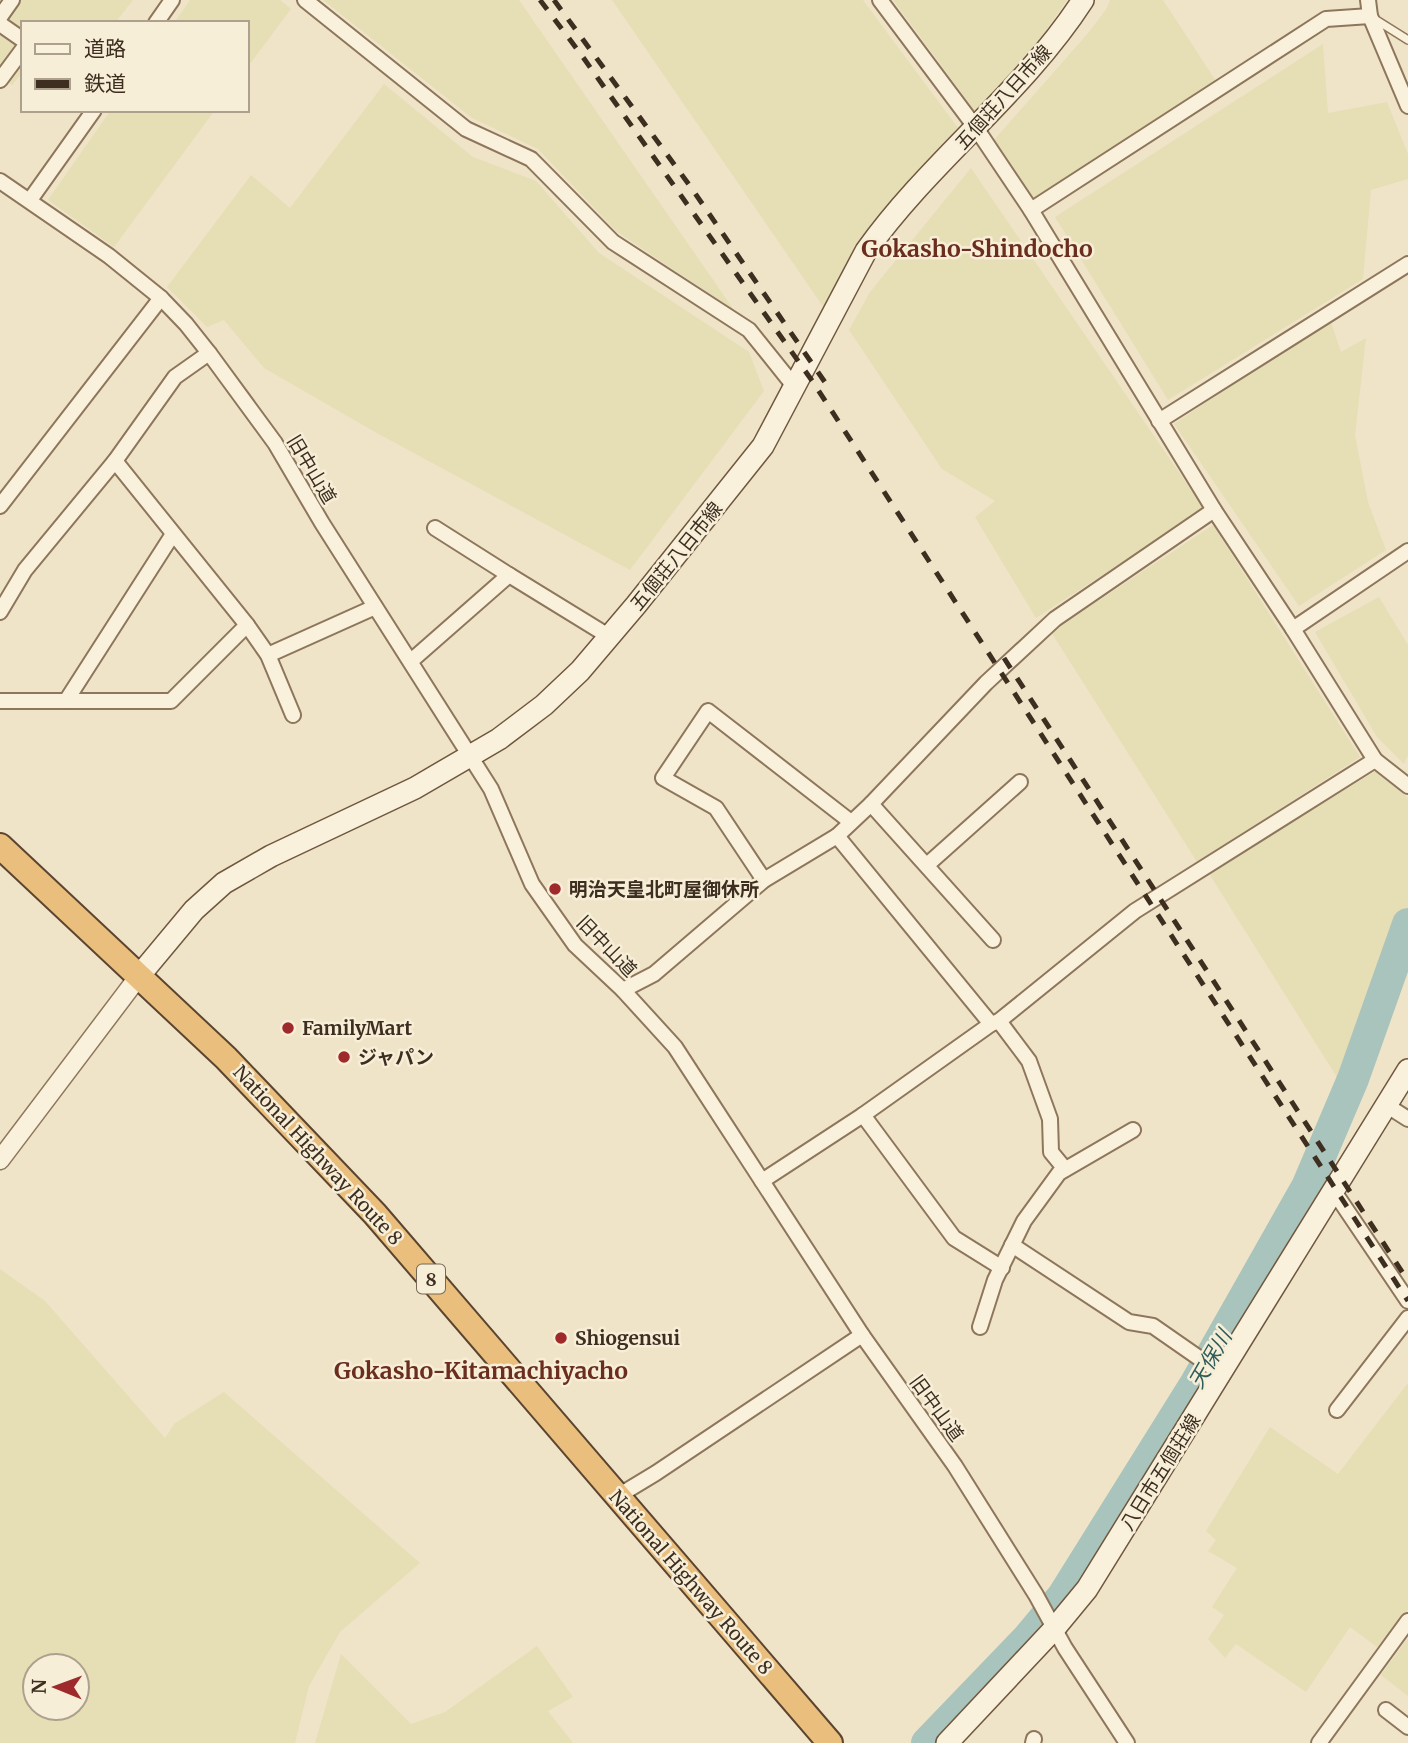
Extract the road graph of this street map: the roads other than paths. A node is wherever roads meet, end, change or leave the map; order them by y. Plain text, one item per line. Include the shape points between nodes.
1 (12, 0) edge
2 (172, 0) edge
3 (305, 0) edge
4 (880, 0) edge
5 (1083, 0) edge
6 (1368, 0) edge
7 (1370, 16) junction
8 (0, 17) edge
9 (157, 21) edge
10 (0, 24) edge
11 (21, 39) edge
12 (1408, 40) edge
13 (21, 52) edge
14 (0, 80) edge
15 (1408, 106) edge
16 (93, 112) edge
17 (976, 128) junction
18 (0, 181) edge
19 (30, 200) junction
20 (1031, 211) junction
21 (1408, 264) edge
22 (161, 298) junction
23 (209, 353) junction
24 (794, 386) junction
25 (1159, 421) junction
26 (115, 461) junction
27 (0, 506) edge
28 (1214, 510) junction
29 (435, 528) dead end
30 (173, 534) junction
31 (1408, 551) edge
32 (509, 575) junction
33 (375, 607) junction
34 (0, 611) edge
35 (247, 625) junction
36 (1293, 629) junction
37 (610, 637) junction
38 (268, 655) junction
39 (411, 661) junction
40 (0, 701) edge
41 (66, 701) junction
42 (293, 715) dead end
43 (468, 756) junction
44 (1375, 760) junction
45 (1020, 782) dead end
46 (1408, 786) edge
47 (871, 804) junction
48 (851, 822) junction
49 (837, 836) junction
50 (0, 846) edge
51 (927, 865) junction
52 (764, 880) junction
53 (993, 940) dead end
54 (139, 976) junction
55 (623, 990) junction
56 (995, 1023) junction
57 (1408, 1070) edge
58 (1387, 1105) junction
59 (863, 1115) junction
60 (1408, 1119) edge
61 (1133, 1130) dead end
62 (0, 1160) edge
63 (1065, 1169) junction
64 (762, 1181) junction
65 (1333, 1190) junction
66 (1012, 1245) junction
67 (1002, 1268) junction
68 (1408, 1301) edge
69 (1408, 1318) edge
70 (980, 1327) dead end
71 (862, 1335) junction
72 (1222, 1374) junction
73 (1337, 1410) dead end
74 (618, 1496) junction
75 (1408, 1620) edge
76 (1054, 1629) junction
77 (1387, 1710) dead end
78 (1408, 1727) edge
79 (830, 1743) edge
80 (947, 1743) edge
81 (1127, 1743) edge
82 (1319, 1743) edge

1 - 8 street
2 - 9 street
3 - 24 street via 466,130 531,159 613,242 749,330
4 - 17 street
5 - 17 main road, 五個荘八日市線 via 1065,28
6 - 7 street
7 - 12 lane
7 - 15 street
7 - 20 street via 1326,19
10 - 11 street
13 - 14 street
16 - 19 street
17 - 20 street
17 - 24 main road, 五個荘八日市線 via 866,251
18 - 19 street, 旧中山道
19 - 22 street, 旧中山道
20 - 25 street
21 - 25 street
22 - 23 street, 旧中山道
22 - 27 street
23 - 26 street via 175,377
23 - 33 street, 旧中山道 via 275,443
24 - 37 main road, 五個荘八日市線 via 763,446
25 - 28 street
26 - 30 street
26 - 34 street via 25,570
28 - 36 street
28 - 47 street via 1055,619 986,683
29 - 32 street
30 - 35 street
30 - 41 street
31 - 36 street
32 - 37 street
32 - 39 street
33 - 38 street
33 - 39 street, 旧中山道
35 - 38 street
35 - 41 street via 171,701
36 - 44 street
37 - 43 main road, 五個荘八日市線 via 544,705
38 - 42 street
39 - 43 street, 旧中山道
40 - 41 street
43 - 54 main road, 五個荘八日市線 via 415,788 224,883 194,910
43 - 55 street, 旧中山道 via 491,789 532,884 575,945
44 - 46 street
44 - 56 street via 1135,911
45 - 51 street
47 - 48 street
47 - 51 street
48 - 49 street
48 - 52 street via 708,711 663,778 716,808
49 - 52 street
49 - 56 street
50 - 54 highway, National Highway Route 8 / 8
51 - 53 street
52 - 55 street via 654,974
54 - 62 street
54 - 74 highway, National Highway Route 8 / 8 via 226,1058 375,1214
55 - 64 street, 旧中山道 via 675,1047
56 - 59 street
56 - 63 street via 1029,1061 1050,1119 1051,1152
57 - 58 main road, 八日市五個荘線
58 - 60 street
58 - 65 main road, 八日市五個荘線
59 - 64 street
59 - 67 street via 954,1238
61 - 63 street
63 - 66 street via 1024,1221
64 - 71 street, 旧中山道
65 - 68 street
65 - 72 main road, 八日市五個荘線
66 - 67 street
66 - 72 street via 1129,1322 1153,1326
67 - 70 street
69 - 73 street
71 - 74 street
71 - 76 street, 旧中山道 via 955,1466
72 - 76 main road, 八日市五個荘線 via 1087,1589
74 - 79 highway, National Highway Route 8 / 8
75 - 82 street
76 - 80 main road, 八日市五個荘線
76 - 81 street, 旧中山道
77 - 78 street

